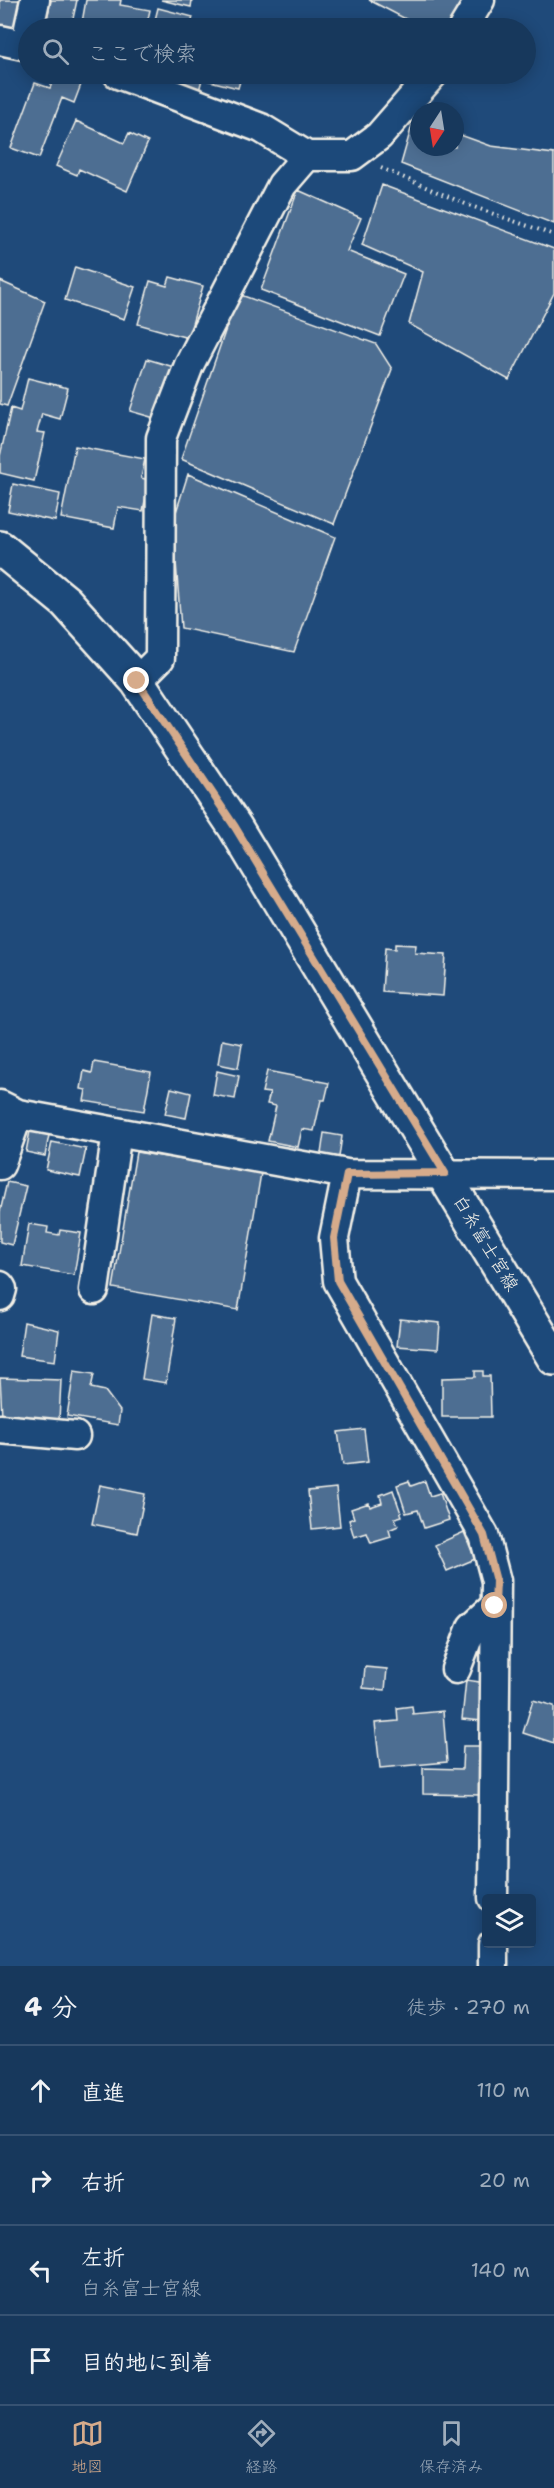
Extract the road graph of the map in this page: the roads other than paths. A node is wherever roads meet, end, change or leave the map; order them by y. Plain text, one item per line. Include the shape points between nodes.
1 (35, 0) edge
2 (480, 0) edge
3 (29, 18) edge
4 (469, 18) edge
5 (144, 84) edge
6 (424, 84) edge
7 (307, 156) junction
8 (0, 548) edge
9 (137, 681) junction
10 (9, 1109) edge
11 (117, 1132) junction
12 (0, 1165) edge
13 (445, 1173) junction
14 (347, 1174) junction
15 (554, 1174) edge
16 (0, 1286) edge
17 (94, 1290) dead end
18 (0, 1296) edge
19 (554, 1358) edge
20 (0, 1429) edge
21 (75, 1436) dead end
22 (495, 1606) junction
23 (456, 1669) dead end
24 (493, 1894) edge
25 (493, 1948) edge
26 (493, 1966) edge

1 - 3 street
2 - 4 street
5 - 7 street via 261,128
6 - 7 street via 379,136 352,156
7 - 9 street via 282,185 189,365 161,438 160,658
8 - 9 main road, 白糸富士宮線 via 66,602
9 - 13 main road, 白糸富士宮線 via 242,837
10 - 11 street
10 - 12 street
11 - 14 street
11 - 17 street
13 - 14 street
13 - 15 street
13 - 19 main road, 白糸富士宮線
14 - 22 street via 334,1238 338,1281 484,1535 496,1581
16 - 18 street
20 - 21 street
22 - 23 street via 472,1627
22 - 24 street
25 - 26 street

